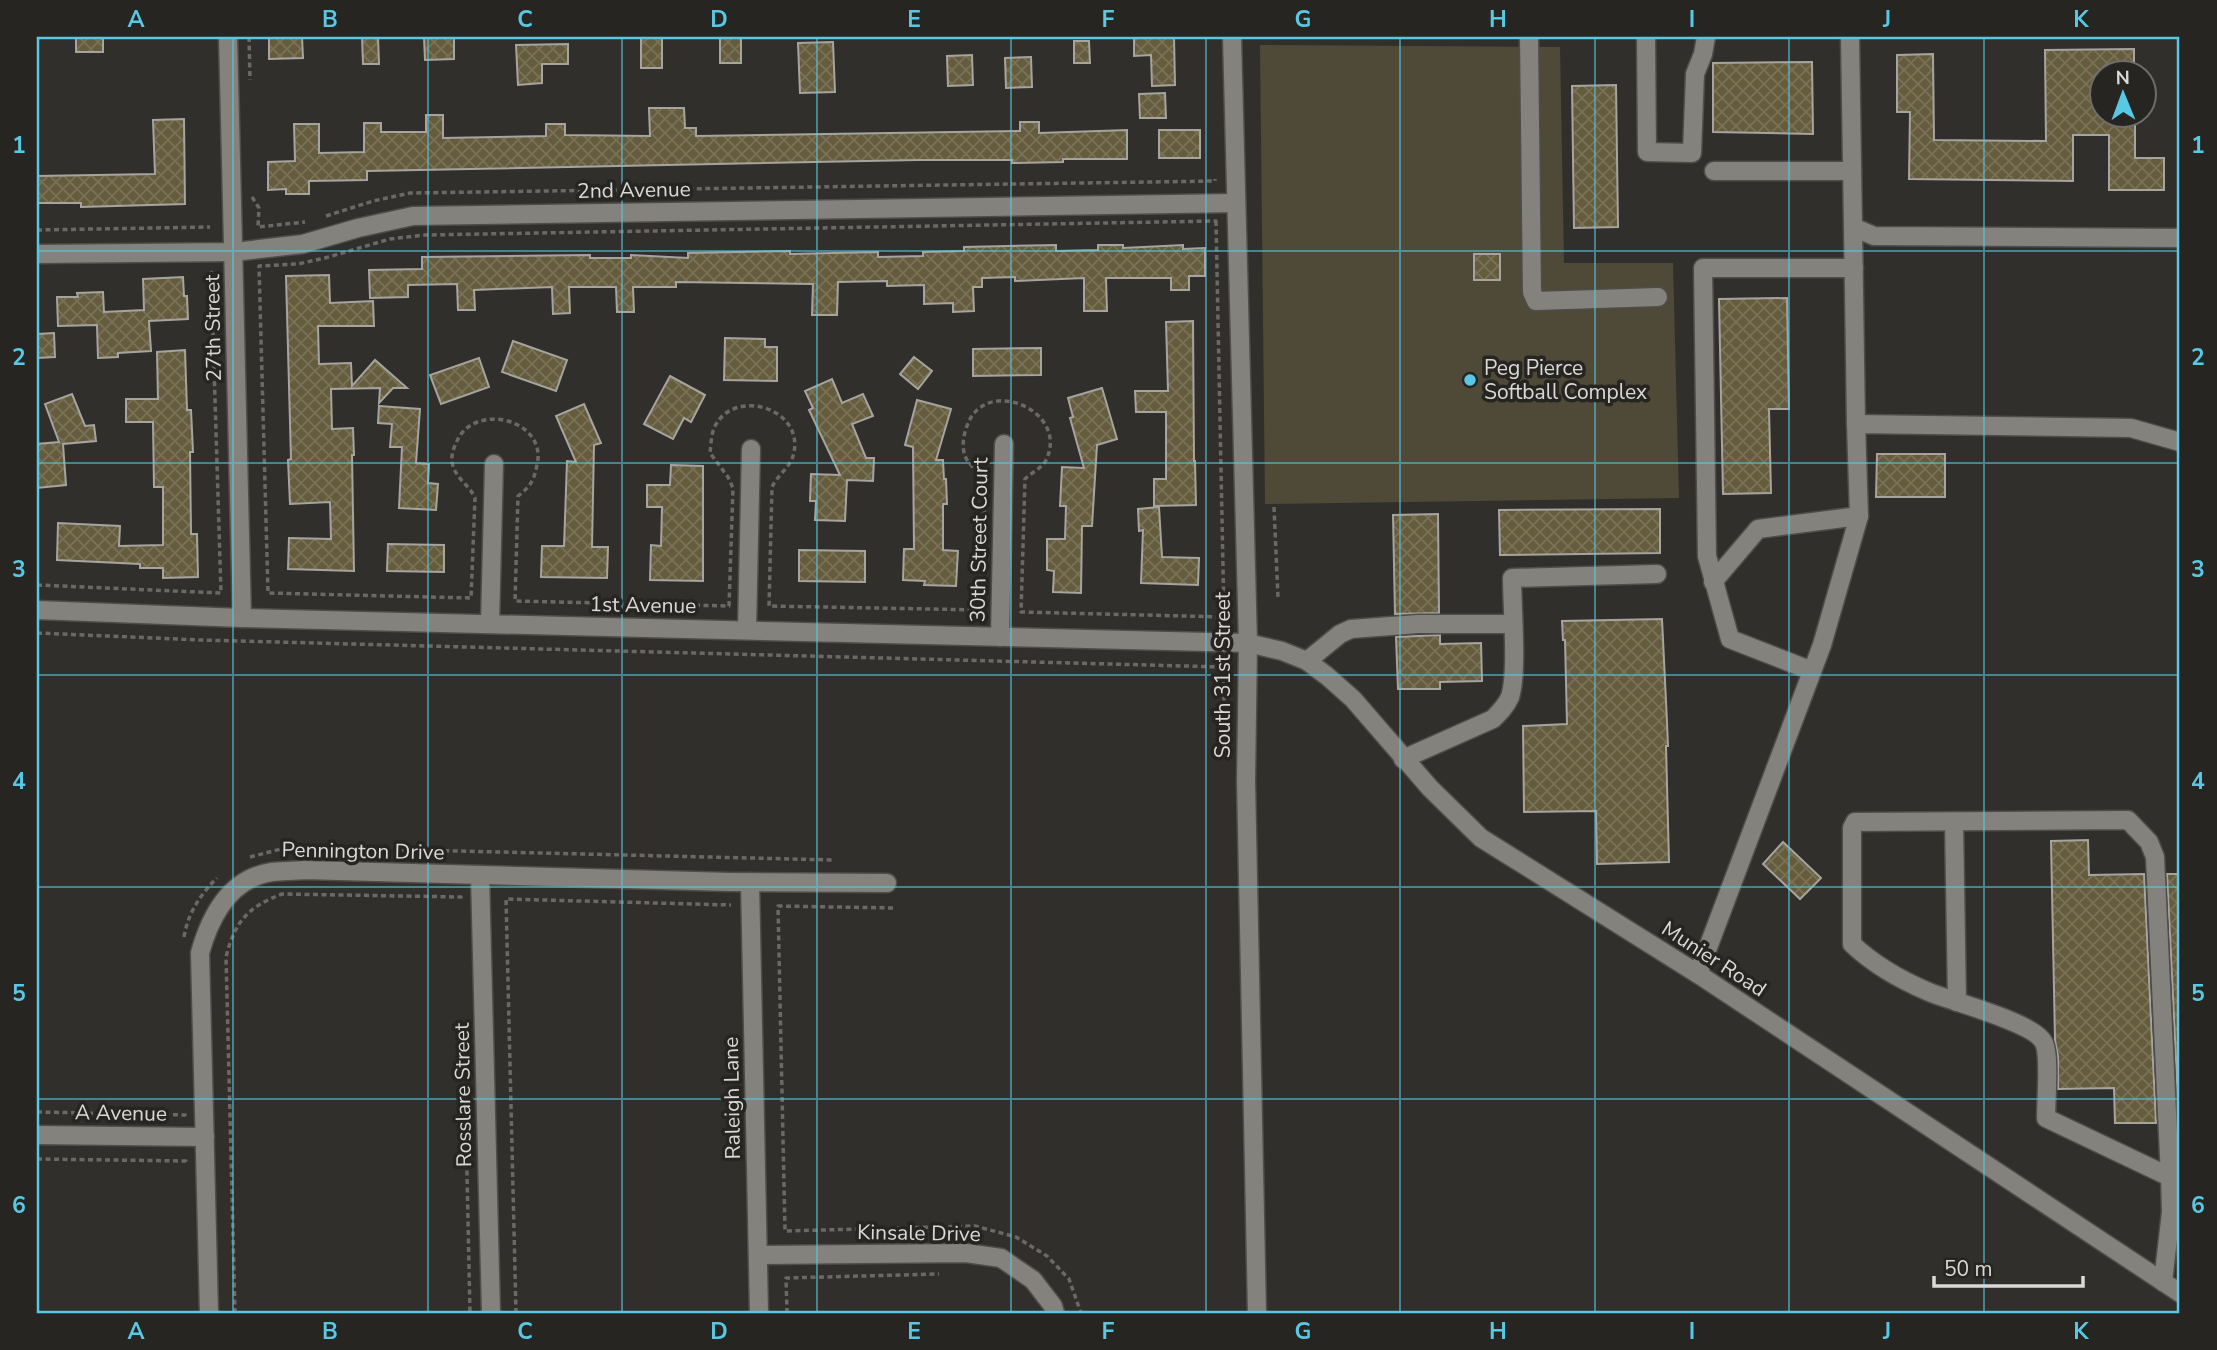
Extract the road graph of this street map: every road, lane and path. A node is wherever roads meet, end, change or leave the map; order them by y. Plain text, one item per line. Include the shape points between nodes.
1 (228, 37) edge
2 (249, 37) edge
3 (1232, 37) edge
4 (1529, 37) edge
5 (1647, 37) edge
6 (1706, 37) edge
7 (1850, 37) edge
8 (250, 90) dead end
9 (1215, 168) dead end
10 (1714, 171) dead end
11 (1852, 171) junction
12 (251, 196) dead end
13 (1235, 203) junction
14 (210, 227) dead end
15 (1853, 227) junction
16 (37, 230) edge
17 (2180, 238) edge
18 (234, 251) junction
19 (37, 254) edge
20 (211, 267) dead end
21 (1854, 268) junction
22 (1658, 297) dead end
23 (1856, 424) junction
24 (2180, 442) edge
25 (1004, 444) dead end
26 (751, 449) dead end
27 (494, 464) dead end
28 (1274, 508) dead end
29 (1858, 516) junction
30 (1657, 573) dead end
31 (1713, 582) junction
32 (37, 585) edge
33 (1278, 598) dead end
34 (37, 610) edge
35 (242, 618) junction
36 (490, 624) junction
37 (1512, 624) junction
38 (747, 630) junction
39 (37, 633) edge
40 (1000, 637) junction
41 (1248, 643) junction
42 (1307, 661) junction
43 (1812, 671) junction
44 (1404, 759) junction
45 (1226, 763) dead end
46 (1954, 822) junction
47 (480, 875) junction
48 (750, 882) junction
49 (887, 883) dead end
50 (461, 897) dead end
51 (731, 905) dead end
52 (893, 908) dead end
53 (1698, 974) junction
54 (1957, 1002) junction
55 (37, 1112) edge
56 (185, 1115) dead end
57 (37, 1135) edge
58 (205, 1137) junction
59 (37, 1159) edge
60 (186, 1174) dead end
61 (2170, 1177) junction
62 (758, 1255) junction
63 (939, 1274) dead end
64 (2163, 1282) junction
65 (2180, 1293) edge
66 (209, 1313) edge
67 (235, 1313) edge
68 (491, 1313) edge
69 (516, 1313) edge
70 (759, 1313) edge
71 (787, 1313) edge
72 (1055, 1313) edge
73 (1081, 1313) edge
74 (1257, 1313) edge

1 - 18 street, 27th Street
2 - 8 path
3 - 13 street, South 31st Street
4 - 22 street via 1532,292 1536,302
5 - 6 street via 1647,152 1692,153 1695,74
7 - 11 street
9 - 12 path via 1215,181 410,193 339,210 315,221 258,227 259,208
10 - 11 street
11 - 15 street
13 - 18 street, 2nd Avenue via 413,216 303,244
13 - 41 street, South 31st Street
14 - 16 path
15 - 17 street via 1874,236
15 - 21 street
18 - 19 street, 2nd Avenue
18 - 35 street, 27th Street
20 - 32 path via 221,593
21 - 23 street
21 - 31 street via 1703,268 1707,555
23 - 24 street via 2131,428
23 - 29 street
25 - 40 street, 30th Street Court
26 - 38 street
27 - 36 street
28 - 33 path
29 - 31 street via 1758,529
29 - 43 street
30 - 37 street via 1512,578
31 - 43 street via 1730,639
34 - 35 street, 1st Avenue
35 - 36 street, 1st Avenue
36 - 38 street, 1st Avenue
37 - 42 street via 1351,629
37 - 44 street via 1513,677 1504,709 1493,719
38 - 40 street, 1st Avenue
39 - 45 path via 1223,667
40 - 41 street, 1st Avenue
41 - 42 street, Munier Road
41 - 74 street, South 31st Street
42 - 44 street, Munier Road via 1353,699
43 - 53 street
44 - 53 street, Munier Road via 1481,838
46 - 54 street
46 - 54 street via 1855,822 1852,944 1865,957
46 - 61 street via 2128,820 2149,842 2155,857
47 - 48 street, Pennington Drive
47 - 58 street, Pennington Drive via 269,873 241,884 220,904 200,953
47 - 68 street, Rosslare Street
48 - 49 street, Pennington Drive
48 - 62 street, Raleigh Lane
50 - 67 path via 282,894 259,903 231,935 226,957
51 - 69 path via 506,899
52 - 73 path via 778,906 785,1231 975,1226 1016,1237 1047,1256 1069,1279
53 - 64 street, Munier Road
54 - 61 street via 2038,1034 2046,1045 2046,1118
55 - 56 path
57 - 58 street, A Avenue
58 - 66 street, Pennington Drive
59 - 60 path via 186,1161
61 - 64 street
62 - 70 street, Raleigh Lane
62 - 72 street, Kinsale Drive via 966,1253 1001,1258 1033,1280
63 - 71 path via 786,1278
64 - 65 street, Munier Road

